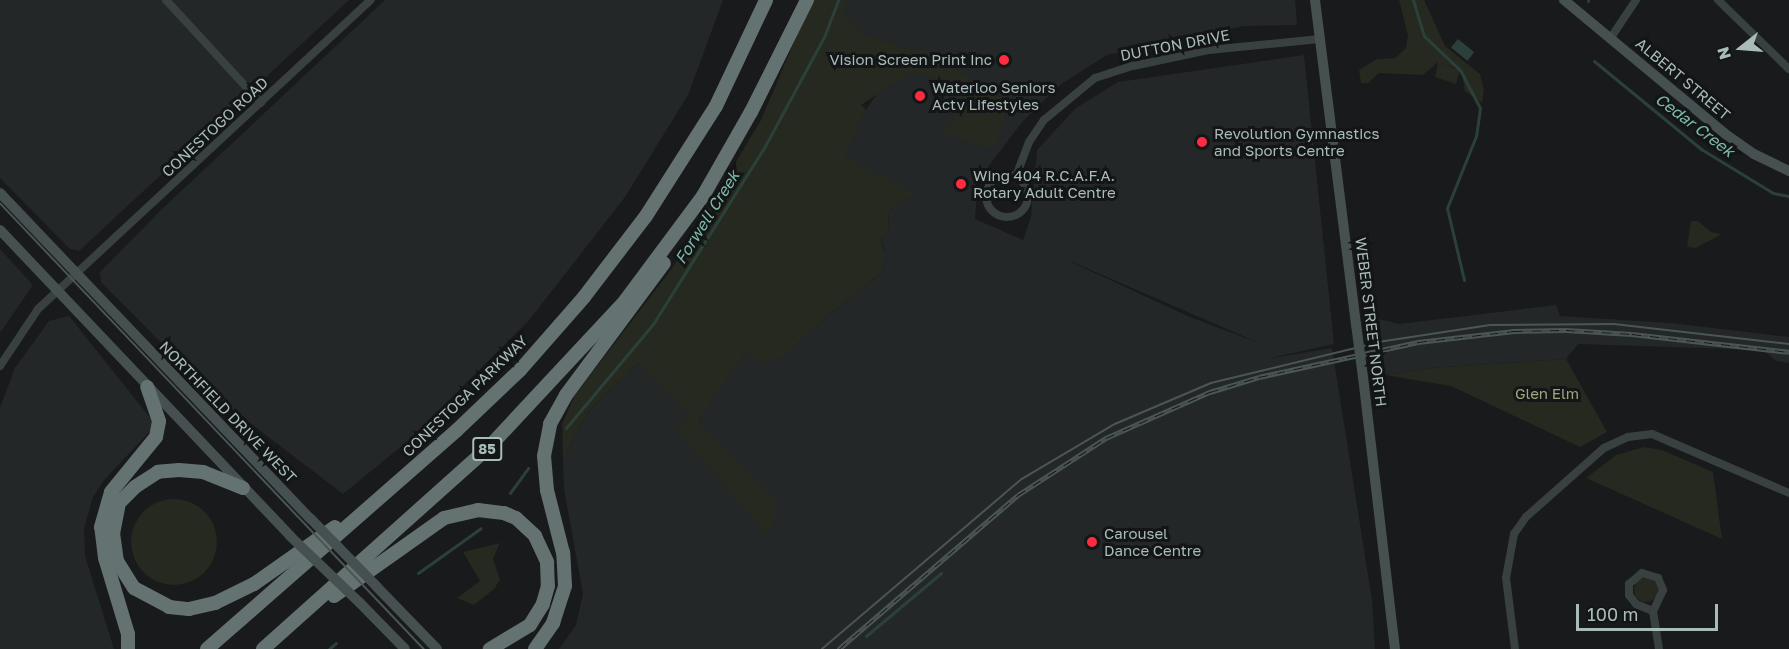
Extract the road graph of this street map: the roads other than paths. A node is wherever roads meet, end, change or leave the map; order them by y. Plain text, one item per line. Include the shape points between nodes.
1 (166, 0) edge
2 (370, 0) edge
3 (766, 0) edge
4 (807, 0) edge
5 (1315, 0) edge
6 (1564, 0) edge
7 (1635, 0) edge
8 (1718, 0) edge
9 (1319, 39) junction
10 (1610, 39) junction
11 (1789, 69) edge
12 (261, 103) junction
13 (1789, 171) edge
14 (1016, 176) junction
15 (0, 194) edge
16 (679, 229) junction
17 (0, 230) edge
18 (76, 273) junction
19 (57, 291) junction
20 (0, 366) edge
21 (147, 387) junction
22 (398, 482) junction
23 (243, 488) junction
24 (1789, 493) edge
25 (1653, 611) junction
26 (266, 647) edge
27 (128, 649) edge
28 (207, 649) edge
29 (405, 649) edge
30 (437, 649) edge
31 (490, 649) edge
32 (535, 649) edge
33 (1395, 649) edge
34 (1515, 649) edge
35 (1659, 649) edge

1 - 12 street
2 - 12 street, CONESTOGO ROAD
3 - 22 highway, CONESTOGA PARKWAY / 85 via 716,106 646,216 612,261 521,369
4 - 16 highway, 85 via 751,112 703,196
5 - 9 main road, WEBER STREET NORTH
6 - 10 main road, ALBERT STREET
7 - 10 street
8 - 11 street
9 - 14 street, DUTTON DRIVE via 1209,50 1095,78 1044,120 1029,142
9 - 33 main road, WEBER STREET NORTH, bridge
10 - 13 main road, ALBERT STREET via 1724,133
12 - 18 street, CONESTOGO ROAD
14 - 14 street via 1000,176 988,186 987,202 997,214 1013,216 1026,207 1028,192
15 - 18 main road, NORTHFIELD DRIVE WEST
16 - 26 highway, 85 via 576,357 489,447
16 - 32 highway via 662,267 566,394 550,424 544,456 547,490 563,553 565,586 553,623
17 - 19 main road
18 - 19 street, CONESTOGO ROAD
18 - 30 main road, NORTHFIELD DRIVE WEST, bridge
19 - 20 street, CONESTOGO ROAD via 38,309
19 - 21 main road
21 - 23 main road
21 - 27 highway via 159,421 156,437 111,492 101,527 105,558 128,634
22 - 23 highway via 254,584 215,603 189,609 169,607 134,588 117,561 113,533 119,503 135,487 158,472 179,470 203,472
22 - 28 highway, CONESTOGA PARKWAY / 85
23 - 29 main road, bridge
24 - 34 street via 1652,435 1628,436 1604,448 1526,517 1514,534 1506,578
25 - 25 street via 1662,594 1662,584 1654,575 1642,573 1629,584 1629,595 1636,604
25 - 35 street
26 - 31 highway via 436,523 464,511 485,510 516,518 536,536 547,562 543,604 530,625

